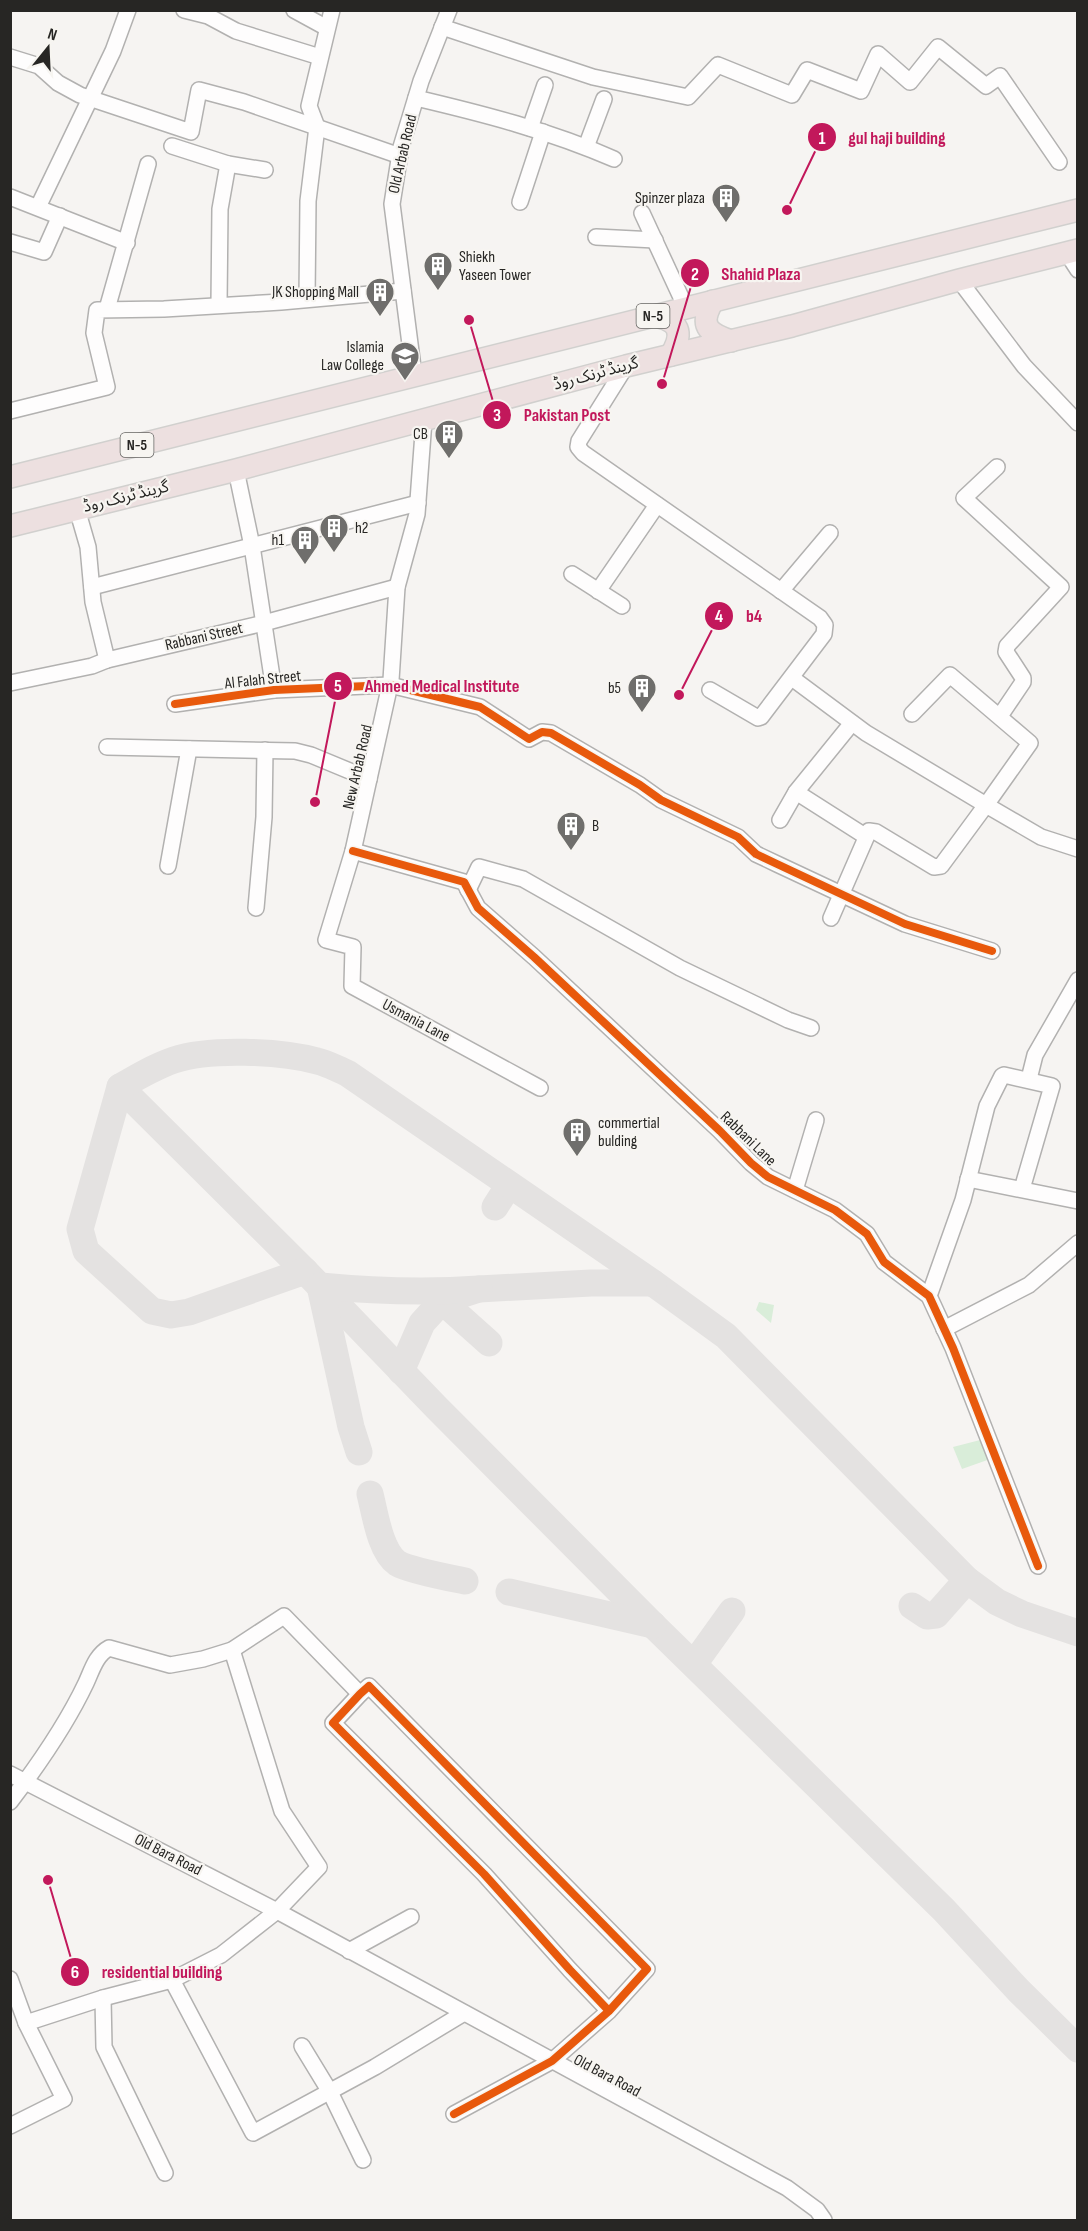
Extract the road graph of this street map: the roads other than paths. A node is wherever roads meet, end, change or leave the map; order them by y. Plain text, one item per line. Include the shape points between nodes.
1 (128, 10) edge
2 (184, 10) edge
3 (294, 10) edge
4 (332, 10) edge
5 (449, 10) edge
6 (442, 27) junction
7 (327, 28) junction
8 (10, 57) edge
9 (320, 57) junction
10 (545, 85) dead end
11 (89, 98) junction
12 (416, 98) junction
13 (604, 99) dead end
14 (317, 127) junction
15 (537, 130) junction
16 (172, 146) dead end
17 (586, 147) junction
18 (400, 156) junction
19 (614, 159) dead end
20 (1059, 162) dead end
21 (148, 164) dead end
22 (228, 164) junction
23 (265, 170) dead end
24 (10, 197) edge
25 (520, 202) dead end
26 (38, 207) junction
27 (1077, 210) edge
28 (642, 213) dead end
29 (60, 216) junction
30 (596, 237) dead end
31 (655, 240) junction
32 (10, 242) edge
33 (127, 243) junction
34 (1074, 258) edge
35 (959, 279) junction
36 (403, 291) junction
37 (307, 300) junction
38 (713, 301) junction
39 (219, 305) junction
40 (686, 308) junction
41 (107, 309) junction
42 (654, 316) junction
43 (731, 341) junction
44 (671, 355) junction
45 (626, 366) junction
46 (414, 375) junction
47 (10, 411) edge
48 (424, 420) junction
49 (1077, 423) edge
50 (997, 467) dead end
51 (236, 470) junction
52 (10, 477) edge
53 (418, 504) junction
54 (657, 505) junction
55 (78, 509) junction
56 (10, 526) edge
57 (830, 533) dead end
58 (252, 546) junction
59 (572, 574) dead end
60 (92, 587) junction
61 (397, 587) junction
62 (598, 591) junction
63 (781, 591) junction
64 (622, 606) dead end
65 (264, 623) junction
66 (107, 660) junction
67 (792, 678) junction
68 (10, 683) edge
69 (390, 685) junction
70 (274, 690) junction
71 (710, 690) dead end
72 (175, 704) dead end
73 (912, 714) dead end
74 (1000, 716) junction
75 (852, 723) junction
76 (107, 747) dead end
77 (189, 749) junction
78 (265, 750) junction
79 (369, 779) junction
80 (796, 792) junction
81 (986, 805) junction
82 (780, 820) dead end
83 (865, 836) junction
84 (1077, 849) edge
85 (353, 851) junction
86 (168, 866) dead end
87 (468, 890) junction
88 (841, 893) junction
89 (256, 908) dead end
90 (831, 918) dead end
91 (326, 940) joint
92 (992, 951) dead end
93 (1077, 980) edge
94 (811, 1028) dead end
95 (1029, 1079) junction
96 (540, 1088) dead end
97 (816, 1120) dead end
98 (968, 1179) junction
99 (795, 1190) junction
100 (1022, 1190) junction
101 (1077, 1201) edge
102 (1077, 1243) edge
103 (929, 1296) junction
104 (944, 1329) junction
105 (1038, 1566) dead end
106 (232, 1650) junction
107 (360, 1694) junction
108 (10, 1774) edge
109 (26, 1782) junction
110 (10, 1802) edge
111 (277, 1911) junction
112 (411, 1917) dead end
113 (350, 1951) junction
114 (10, 1979) edge
115 (172, 1980) junction
116 (103, 1998) junction
117 (609, 2011) junction
118 (464, 2013) junction
119 (26, 2023) junction
120 (302, 2046) dead end
121 (552, 2061) junction
122 (330, 2092) junction
123 (454, 2114) dead end
124 (10, 2126) edge
125 (363, 2160) dead end
126 (165, 2173) dead end
127 (824, 2220) edge

1 - 11 street
2 - 9 street
3 - 7 street
4 - 7 street
5 - 6 street, Old Arbab Road
6 - 12 street, Old Arbab Road
6 - 20 street via 592,77 688,97 718,65 792,95 807,70 861,91 878,54 910,82 938,47 986,86 1000,76
7 - 9 street
8 - 11 street via 39,66 58,83
9 - 14 street via 309,106
10 - 15 street
11 - 14 street via 191,132 199,90
11 - 26 street
12 - 15 street
12 - 18 street, Old Arbab Road
13 - 17 street
14 - 18 street
14 - 37 street via 308,201
15 - 17 street
15 - 25 street
16 - 22 street
17 - 19 street
18 - 36 street, Old Arbab Road via 392,204
21 - 33 street
22 - 23 street
22 - 39 street via 220,209
24 - 26 street
26 - 29 street
27 - 38 highway, N-5
28 - 31 street
29 - 32 street via 44,252
29 - 33 street
30 - 31 street
31 - 40 street
33 - 41 street
34 - 35 highway, گرینڈ ٹرنک روڈ
35 - 43 highway, گرینڈ ٹرنک روڈ
35 - 49 street via 1024,366
36 - 37 street
36 - 46 street, Old Arbab Road
37 - 39 street
38 - 40 highway, N-5
38 - 43 highway via 706,316 708,329 714,336
39 - 41 street
40 - 42 highway, N-5
41 - 47 street via 97,310 94,333 107,387
42 - 44 highway via 666,318 677,328 679,335
42 - 46 highway, N-5
43 - 44 highway, گرینڈ ٹرنک روڈ
44 - 45 highway, گرینڈ ٹرنک روڈ
45 - 48 highway, گرینڈ ٹرنک روڈ
45 - 54 street via 578,447
46 - 52 highway, N-5
48 - 51 highway, گرینڈ ٹرنک روڈ
48 - 53 street, New Arbab Road
50 - 74 street via 964,498 1061,587 1007,646 1006,652 1023,682
51 - 55 highway, گرینڈ ٹرنک روڈ
51 - 58 street
53 - 58 street
53 - 61 street, New Arbab Road
54 - 62 street
54 - 63 street
55 - 56 highway, گرینڈ ٹرنک روڈ
55 - 60 street
57 - 63 street
58 - 60 street
58 - 65 street
59 - 62 street
60 - 66 street
61 - 65 street, Rabbani Street
61 - 69 street, New Arbab Road
62 - 64 street
63 - 67 street via 825,625 824,634
65 - 66 street, Rabbani Street
65 - 70 street
66 - 68 street, Rabbani Street
67 - 71 street via 759,718
67 - 75 street
69 - 70 street, Al Falah Street
69 - 79 street, New Arbab Road
69 - 88 street, Al Falah Street via 480,707 530,739 542,732 551,733 661,800 738,837 756,854
70 - 72 street, Al Falah Street
73 - 74 street via 950,675
74 - 81 street via 1030,743
75 - 80 street
75 - 81 street
76 - 77 street
77 - 78 street
77 - 86 street
78 - 79 street via 311,755
78 - 89 street
79 - 85 street, New Arbab Road
80 - 82 street
80 - 83 street
81 - 83 street via 941,866 934,867 876,832 869,831
81 - 84 street via 1041,837
83 - 88 street
85 - 87 street, Rabbani Lane via 464,882
85 - 91 street, New Arbab Road
87 - 94 street via 479,867 523,879 680,968
87 - 99 street, Rabbani Lane via 478,908 751,1163 768,1177
88 - 90 street
88 - 92 street, Al Falah Street via 905,924
91 - 96 street, Usmania Lane via 353,947 352,986
93 - 95 street via 1035,1055
95 - 98 street via 1002,1076 987,1106
95 - 100 street via 1052,1086
97 - 99 street
98 - 100 street
98 - 103 street
99 - 103 street, Rabbani Lane via 835,1210 867,1234 884,1263
100 - 101 street
102 - 104 street via 1029,1285
103 - 104 street, Rabbani Lane
104 - 105 street, Rabbani Lane
106 - 107 street via 284,1616
106 - 109 street via 170,1665 109,1648 100,1653 81,1695
106 - 111 street via 282,1811 319,1867
107 - 117 street via 333,1723 484,1875
107 - 117 street via 369,1686 647,1969
108 - 109 street, Old Bara Road
109 - 110 street
109 - 111 street, Old Bara Road
111 - 113 street, Old Bara Road
111 - 115 street via 221,1955
112 - 113 street
113 - 118 street, Old Bara Road
114 - 119 street
115 - 116 street
115 - 122 street via 253,2133
116 - 119 street
116 - 126 street via 104,2047
117 - 121 street
118 - 121 street, Old Bara Road
118 - 122 street
119 - 124 street via 64,2099
120 - 122 street
121 - 123 street
121 - 127 street, Old Bara Road via 787,2188
122 - 125 street

